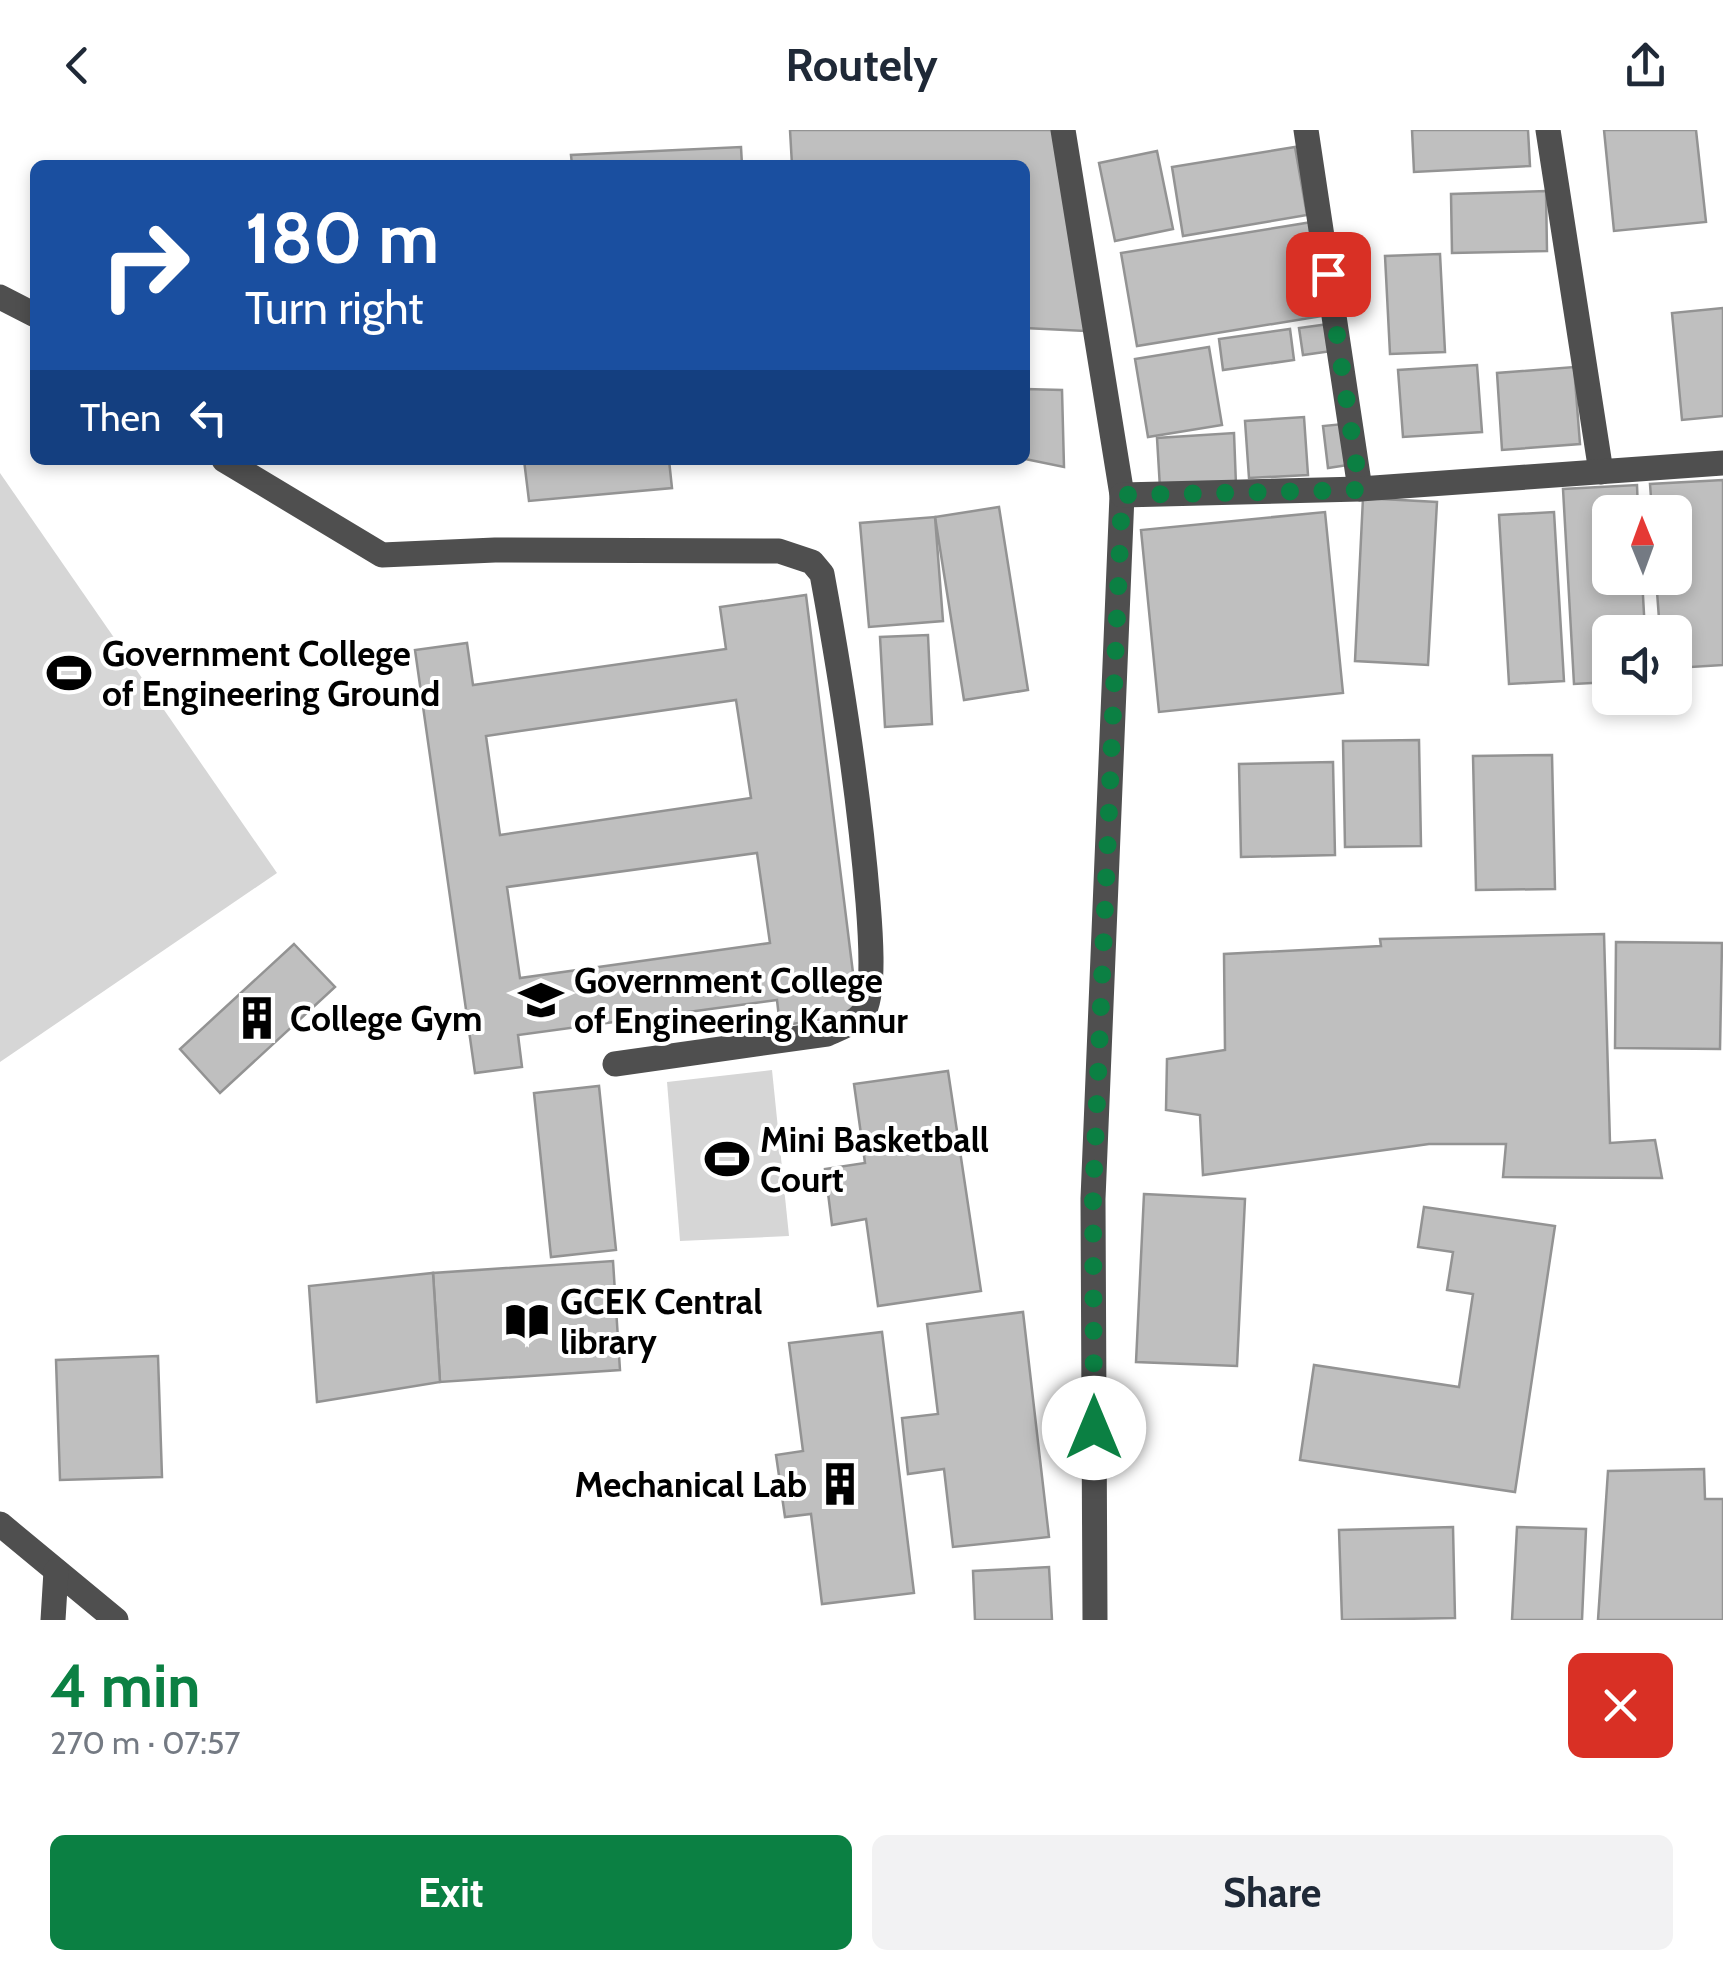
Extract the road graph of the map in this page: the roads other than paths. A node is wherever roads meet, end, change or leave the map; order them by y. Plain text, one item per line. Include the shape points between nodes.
1 (1064, 130) edge
2 (1306, 130) edge
3 (1548, 130) edge
4 (0, 297) edge
5 (30, 312) edge
6 (1723, 463) edge
7 (232, 465) edge
8 (1601, 472) junction
9 (1360, 490) junction
10 (1122, 495) junction
11 (615, 1064) dead end
12 (0, 1524) edge
13 (56, 1571) junction
14 (52, 1620) edge
15 (116, 1620) edge
16 (1095, 1620) edge

1 - 10 street
2 - 9 street
3 - 8 street
4 - 5 street
6 - 8 street
7 - 11 street via 382,555 780,551 812,562 822,574 862,828 870,926 865,1010 827,1034
8 - 9 street
9 - 10 street
10 - 16 street via 1093,1198
12 - 13 street
13 - 14 street
13 - 15 street

